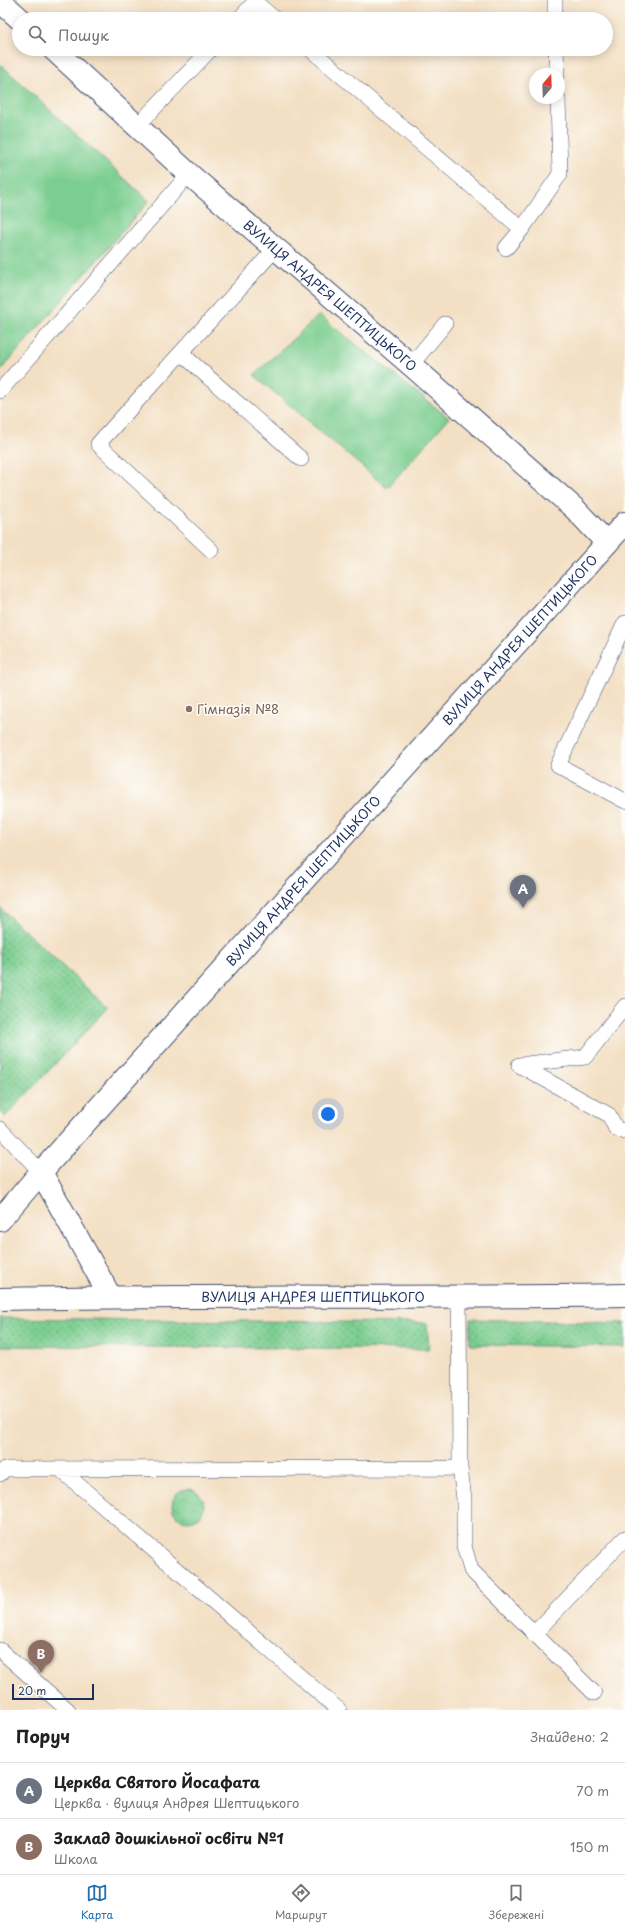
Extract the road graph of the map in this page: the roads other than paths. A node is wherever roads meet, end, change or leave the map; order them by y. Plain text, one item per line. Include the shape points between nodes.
1 (555, 0) edge
2 (0, 1) edge
3 (12, 12) edge
4 (246, 12) edge
5 (267, 12) edge
6 (556, 12) edge
7 (61, 56) edge
8 (204, 56) edge
9 (318, 56) edge
10 (556, 56) edge
11 (557, 68) edge
12 (558, 104) edge
13 (137, 126) junction
14 (189, 174) junction
15 (522, 229) junction
16 (276, 248) junction
17 (506, 248) dead end
18 (445, 324) dead end
19 (181, 353) junction
20 (411, 365) junction
21 (0, 391) edge
22 (301, 460) dead end
23 (625, 523) edge
24 (607, 543) junction
25 (210, 550) dead end
26 (625, 623) edge
27 (625, 800) edge
28 (625, 1006) edge
29 (0, 1129) edge
30 (625, 1131) edge
31 (41, 1172) junction
32 (0, 1220) edge
33 (625, 1295) edge
34 (110, 1296) junction
35 (458, 1298) junction
36 (0, 1299) edge
37 (460, 1468) junction
38 (61, 1470) junction
39 (0, 1474) edge
40 (625, 1538) edge
41 (534, 1634) junction
42 (0, 1650) edge
43 (594, 1693) dead end
44 (68, 1710) edge
45 (339, 1710) edge

1 - 6 lane
2 - 3 street
4 - 5 lane via 255,2
7 - 13 street, ВУЛИЦЯ АНДРЕЯ ШЕПТИЦЬКОГО
8 - 13 lane
9 - 15 lane
10 - 11 lane
12 - 15 lane via 560,174
13 - 14 street, ВУЛИЦЯ АНДРЕЯ ШЕПТИЦЬКОГО
14 - 16 street, ВУЛИЦЯ АНДРЕЯ ШЕПТИЦЬКОГО
14 - 21 lane
15 - 17 lane
16 - 19 lane
16 - 20 street, ВУЛИЦЯ АНДРЕЯ ШЕПТИЦЬКОГО
18 - 20 lane
19 - 22 lane
19 - 25 lane via 98,444
20 - 24 street, ВУЛИЦЯ АНДРЕЯ ШЕПТИЦЬКОГО via 575,509
23 - 24 street, ВУЛИЦЯ АНДРЕЯ ШЕПТИЦЬКОГО
24 - 31 street, ВУЛИЦЯ АНДРЕЯ ШЕПТИЦЬКОГО
26 - 27 lane via 558,765
28 - 30 lane via 585,1057 519,1065 609,1115 616,1129
29 - 31 lane
31 - 32 street, ВУЛИЦЯ АНДРЕЯ ШЕПТИЦЬКОГО
31 - 34 street
33 - 35 street, ВУЛИЦЯ АНДРЕЯ ШЕПТИЦЬКОГО
34 - 35 street, ВУЛИЦЯ АНДРЕЯ ШЕПТИЦЬКОГО
34 - 36 street, ВУЛИЦЯ АНДРЕЯ ШЕПТИЦЬКОГО
35 - 37 lane
37 - 38 lane
37 - 41 lane via 464,1499 464,1546 471,1570
38 - 39 lane via 5,1469
38 - 45 lane
40 - 41 lane
41 - 43 lane
42 - 44 lane

